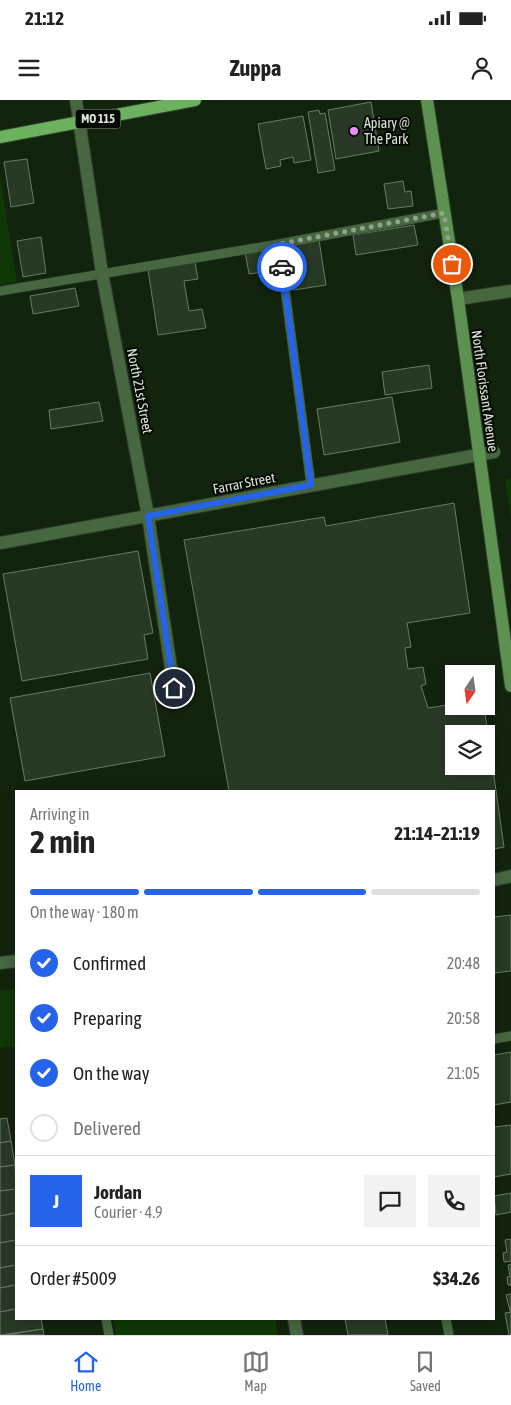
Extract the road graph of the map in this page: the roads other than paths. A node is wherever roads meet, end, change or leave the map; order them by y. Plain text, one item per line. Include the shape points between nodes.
1 (76, 100) edge
2 (195, 100) edge
3 (427, 100) edge
4 (80, 123) junction
5 (0, 137) edge
6 (444, 213) junction
7 (279, 244) junction
8 (102, 273) junction
9 (0, 291) edge
10 (511, 291) edge
11 (458, 299) junction
12 (494, 452) dead end
13 (479, 454) junction
14 (311, 485) junction
15 (148, 516) junction
16 (0, 543) edge
17 (511, 686) edge
18 (174, 688) dead end
19 (511, 876) edge
20 (495, 880) edge
21 (15, 960) edge
22 (0, 963) edge
23 (511, 1036) edge
24 (495, 1038) edge
25 (106, 1320) edge
26 (294, 1320) edge
27 (446, 1320) edge
28 (109, 1335) edge
29 (297, 1335) edge
30 (449, 1335) edge

1 - 4 street, North 21st Street
2 - 4 main road, MO 115
3 - 6 main road, North Florissant Avenue
4 - 5 main road, MO 115
4 - 8 street, North 21st Street
6 - 7 lane
6 - 11 main road, North Florissant Avenue
7 - 8 lane
7 - 14 lane
8 - 9 lane
8 - 15 street, North 21st Street
10 - 11 street
11 - 13 main road, North Florissant Avenue
12 - 13 street, Farrar Street
13 - 14 street, Farrar Street
13 - 17 main road, North Florissant Avenue
14 - 15 street, Farrar Street
15 - 16 street, Farrar Street
15 - 18 street, North 21st Street
19 - 20 street
21 - 22 street
23 - 24 lane
25 - 28 lane
26 - 29 street
27 - 30 lane

